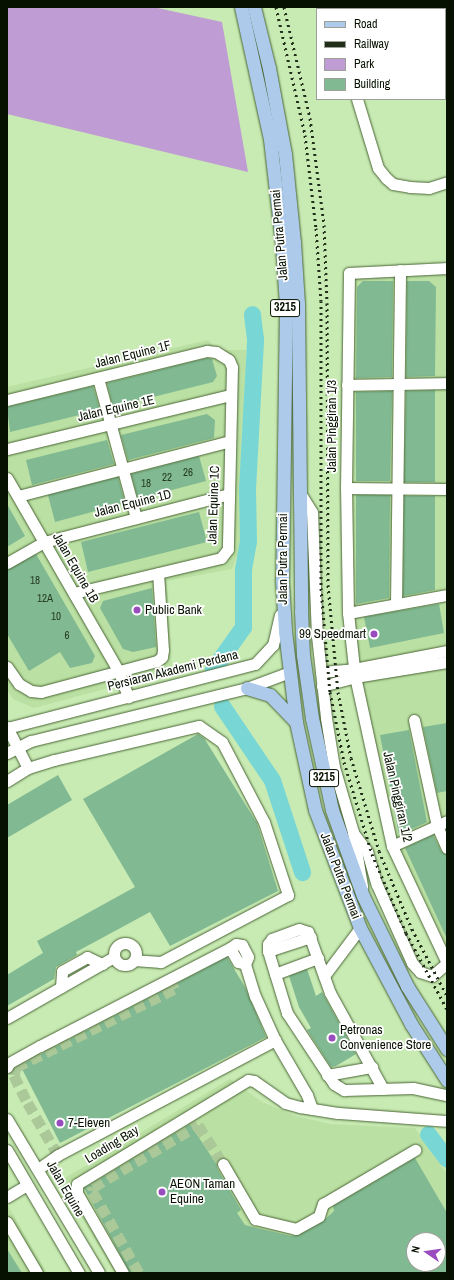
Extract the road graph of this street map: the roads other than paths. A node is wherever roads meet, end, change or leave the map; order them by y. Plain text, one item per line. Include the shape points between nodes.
1 (241, 7) edge
2 (254, 7) edge
3 (356, 100) edge
4 (447, 182) edge
5 (447, 268) edge
6 (400, 270) junction
7 (98, 378) junction
8 (447, 383) edge
9 (347, 385) junction
10 (398, 385) junction
11 (231, 395) junction
12 (7, 400) edge
13 (111, 424) junction
14 (230, 440) junction
15 (7, 449) edge
16 (123, 469) junction
17 (7, 478) edge
18 (346, 488) junction
19 (398, 488) junction
20 (447, 489) edge
21 (300, 493) junction
22 (229, 494) junction
23 (18, 496) junction
24 (136, 518) junction
25 (44, 542) junction
26 (7, 563) edge
27 (158, 573) junction
28 (282, 580) junction
29 (74, 593) junction
30 (447, 595) edge
31 (396, 604) junction
32 (348, 613) junction
33 (447, 651) edge
34 (303, 655) junction
35 (447, 662) edge
36 (7, 667) edge
37 (119, 672) junction
38 (290, 672) junction
39 (321, 672) junction
40 (354, 673) junction
41 (322, 686) junction
42 (247, 688) junction
43 (128, 697) junction
44 (414, 720) dead end
45 (296, 722) junction
46 (7, 727) edge
47 (18, 747) junction
48 (7, 753) edge
49 (28, 768) junction
50 (7, 780) edge
51 (442, 824) edge
52 (352, 832) junction
53 (392, 846) junction
54 (447, 848) edge
55 (363, 896) junction
56 (360, 928) junction
57 (114, 957) junction
58 (318, 958) junction
59 (134, 960) junction
60 (447, 963) edge
61 (275, 974) junction
62 (324, 976) junction
63 (7, 1018) edge
64 (275, 1040) junction
65 (447, 1049) edge
66 (7, 1067) edge
67 (372, 1067) junction
68 (327, 1075) junction
69 (447, 1080) edge
70 (383, 1089) junction
71 (447, 1095) edge
72 (312, 1109) junction
73 (7, 1119) edge
74 (447, 1122) edge
75 (7, 1150) edge
76 (415, 1150) dead end
77 (223, 1164) tunnel mouth
78 (38, 1169) junction
79 (28, 1185) junction
80 (7, 1197) edge
81 (7, 1222) edge
82 (38, 1273) edge
83 (79, 1273) edge
84 (99, 1273) edge
85 (123, 1273) edge

1 - 28 main road, Jalan Putra Permai / 3215 via 270,139 282,245 286,305
2 - 21 main road, Jalan Putra Permai / 3215 via 279,117 290,191 298,304
3 - 4 street via 378,168 386,178 393,184 410,187 429,188
5 - 6 street, Jalan Pinggiran 1/3
6 - 9 street, Jalan Pinggiran 1/3 via 349,273
6 - 10 street
7 - 11 street, Jalan Equine 1F via 207,351 216,352 229,360
7 - 12 street, Jalan Equine 1F
7 - 13 street
8 - 10 street
9 - 10 street
9 - 18 street, Jalan Pinggiran 1/3
10 - 19 street
11 - 13 street, Jalan Equine 1E
11 - 14 street, Jalan Equine 1C
13 - 15 street, Jalan Equine 1E
13 - 16 street
14 - 16 street
14 - 22 street, Jalan Equine 1C
16 - 23 street
16 - 24 street
17 - 23 street, Jalan Equine 1B
18 - 19 street
18 - 32 street, Jalan Pinggiran 1/3
19 - 20 street
19 - 31 street
21 - 34 main road, Jalan Putra Permai / 3215
21 - 39 street via 312,512 313,581
22 - 24 street, Jalan Equine 1D
22 - 27 street, Jalan Equine 1C via 228,549 221,558
23 - 25 street, Jalan Equine 1B
24 - 25 street, Jalan Equine 1D
25 - 26 street, Jalan Equine 1D
25 - 29 street, Jalan Equine 1B
27 - 29 street, Jalan Equine 1C
27 - 37 street via 162,657 157,661
28 - 38 main road, Jalan Putra Permai / 3215
28 - 43 street, Persiaran Akademi Perdana via 278,630 273,645 258,662 244,668
29 - 37 street, Jalan Equine 1B
30 - 31 street
31 - 32 street
32 - 40 street, Jalan Pinggiran 1/3
33 - 40 street
34 - 38 main road via 299,665
34 - 55 main road, Jalan Putra Permai / 3215 via 323,773 332,810
35 - 40 street
36 - 37 street via 19,684 41,692
37 - 43 street, Jalan Equine 1B
38 - 42 street
38 - 45 main road, Jalan Putra Permai / 3215
39 - 40 street
39 - 41 street
40 - 41 street
40 - 53 street, Jalan Pinggiran 1/2
41 - 52 street via 334,767
42 - 45 main road via 270,695
42 - 47 street via 31,741
43 - 46 street, Persiaran Akademi Perdana
44 - 51 street
45 - 56 main road, Jalan Putra Permai / 3215 via 315,810
46 - 47 street
47 - 48 street
47 - 49 street
49 - 50 street
49 - 59 street via 199,726 222,742 264,822 288,895 161,962
51 - 53 street
51 - 54 street
52 - 55 street via 362,874
52 - 60 street via 367,851 377,885 412,962 420,972 432,976
53 - 60 street, Jalan Pinggiran 1/2
55 - 65 main road, Jalan Putra Permai / 3215 via 407,986
56 - 62 street
56 - 69 main road, Jalan Putra Permai / 3215 via 407,1017
57 - 59 street via 118,963 125,965
57 - 59 street via 116,946 127,942 136,950
57 - 63 street via 102,964 87,957 62,971 61,987
58 - 61 street
58 - 61 street via 311,937 305,930 299,929 272,939 268,944 268,951
58 - 62 street
61 - 68 street via 287,1013
62 - 67 street via 330,993
64 - 66 street via 255,996 245,964 240,963 230,948 40,1046 9,1063
64 - 72 street via 307,1095
64 - 78 street via 58,1155
67 - 68 street
67 - 70 street
68 - 70 street via 334,1084 344,1090
70 - 71 street via 413,1088
72 - 74 street
72 - 85 street, Loading Bay via 285,1103 251,1080 77,1184 77,1193
73 - 78 street, Jalan Equine
75 - 79 street
76 - 77 street via 323,1204 319,1216 296,1229 255,1219
78 - 84 street, Jalan Equine
79 - 80 street
79 - 83 street
81 - 82 street

